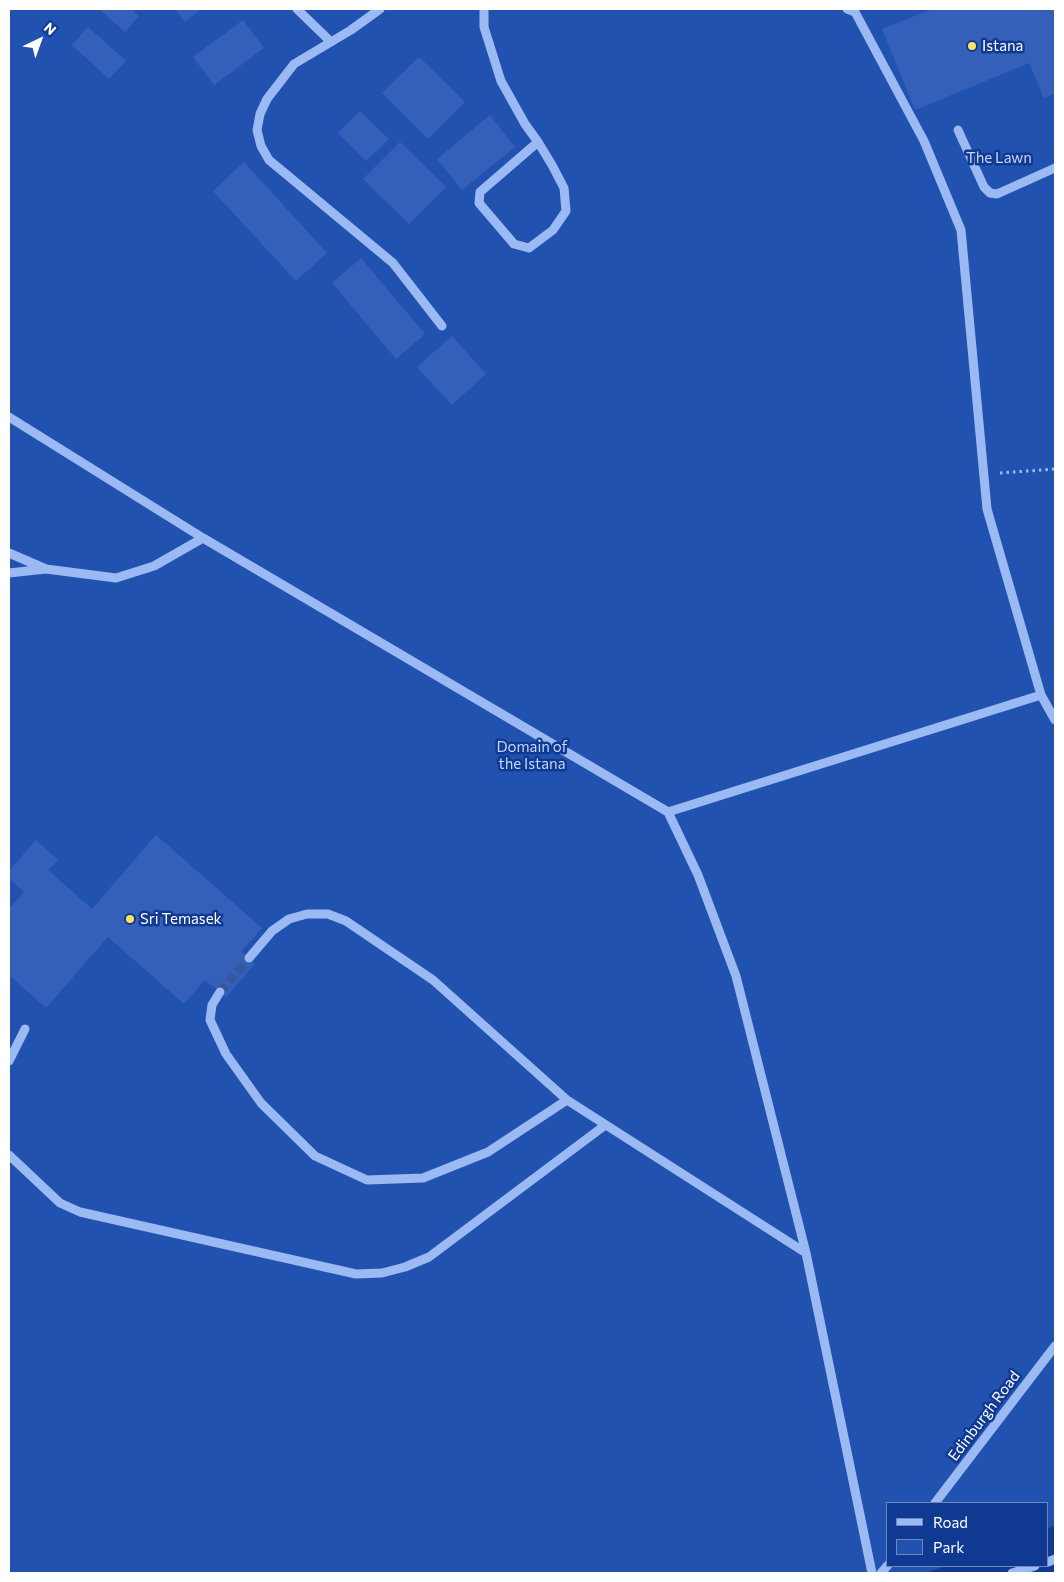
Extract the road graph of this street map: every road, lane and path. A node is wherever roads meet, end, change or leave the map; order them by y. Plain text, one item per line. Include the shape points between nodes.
1 (297, 9) edge
2 (380, 9) edge
3 (484, 9) edge
4 (854, 10) edge
5 (331, 42) junction
6 (958, 130) dead end
7 (538, 142) junction
8 (1055, 168) edge
9 (442, 326) dead end
10 (9, 417) edge
11 (1055, 469) edge
12 (984, 475) junction
13 (203, 538) junction
14 (9, 553) edge
15 (46, 569) junction
16 (9, 573) edge
17 (1041, 695) junction
18 (1055, 720) edge
19 (668, 812) junction
20 (249, 958) tunnel mouth
21 (220, 992) tunnel mouth
22 (25, 1029) dead end
23 (9, 1061) edge
24 (567, 1100) junction
25 (604, 1126) junction
26 (9, 1155) edge
27 (806, 1253) junction
28 (1055, 1346) edge
29 (936, 1502) edge
30 (1032, 1567) edge
31 (872, 1573) edge
32 (1012, 1573) edge

1 - 5 street
2 - 5 street
3 - 7 street via 484,27 501,82
4 - 12 street via 924,141 960,230
5 - 9 street via 294,64 267,99 260,114 261,146 269,160 393,263
6 - 8 street via 984,187 990,193 997,194
7 - 7 street via 480,192 479,203 514,244 529,248 553,230 566,211 564,188
10 - 13 street
11 - 12 path
12 - 17 street via 987,509
13 - 15 street via 154,566 116,578
13 - 19 street
14 - 15 street
15 - 16 street
17 - 18 street
17 - 19 street
19 - 27 street via 698,875 736,976
20 - 24 street via 272,931 288,919 328,914 346,921 432,980
21 - 24 street via 212,1005 210,1020 226,1054 262,1103 315,1156 367,1180 423,1178 488,1152
22 - 23 street
24 - 25 street
25 - 26 street via 429,1257 382,1273 356,1274 80,1212 60,1203
25 - 27 street
27 - 31 street
28 - 29 street, Edinburgh Road
30 - 32 street

